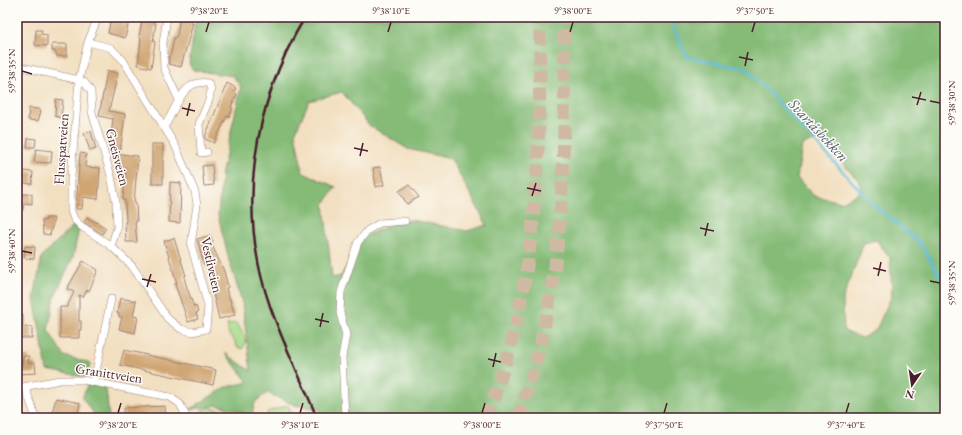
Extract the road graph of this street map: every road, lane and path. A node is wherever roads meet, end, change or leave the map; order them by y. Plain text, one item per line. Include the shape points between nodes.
1 (98, 17) edge
2 (168, 17) edge
3 (88, 42) junction
4 (17, 66) edge
5 (79, 80) junction
6 (178, 100) junction
7 (164, 127) junction
8 (207, 152) dead end
9 (74, 219) joint
10 (405, 221) dead end
11 (111, 246) junction
12 (111, 299) dead end
13 (94, 382) junction
14 (25, 387) junction
15 (17, 388) edge
16 (36, 418) edge
17 (186, 418) edge
18 (345, 418) edge

1 - 3 street, Flusspatveien
2 - 6 street via 163,43 164,68
3 - 5 street, Flusspatveien
3 - 7 street, Vestliveien via 105,45 119,55
4 - 5 street
5 - 9 street, Flusspatveien via 70,204
5 - 11 street, Gneisveien via 91,91 92,112 116,202 117,228
6 - 7 street via 172,116
6 - 8 street via 194,83 208,83 211,89 209,100 198,124 201,153
7 - 11 street, Vestliveien via 182,159 195,192 197,205 191,244 208,306 206,329 192,332 181,329 168,319 132,266
9 - 11 street, Vestliveien via 84,229
10 - 18 street via 380,223 368,230 358,242 341,292 340,313 346,335 342,357
12 - 13 street
13 - 14 street, Granittveien via 60,380
13 - 17 street, Granittveien via 170,397 180,404
14 - 15 street, Granittveien
14 - 16 street

